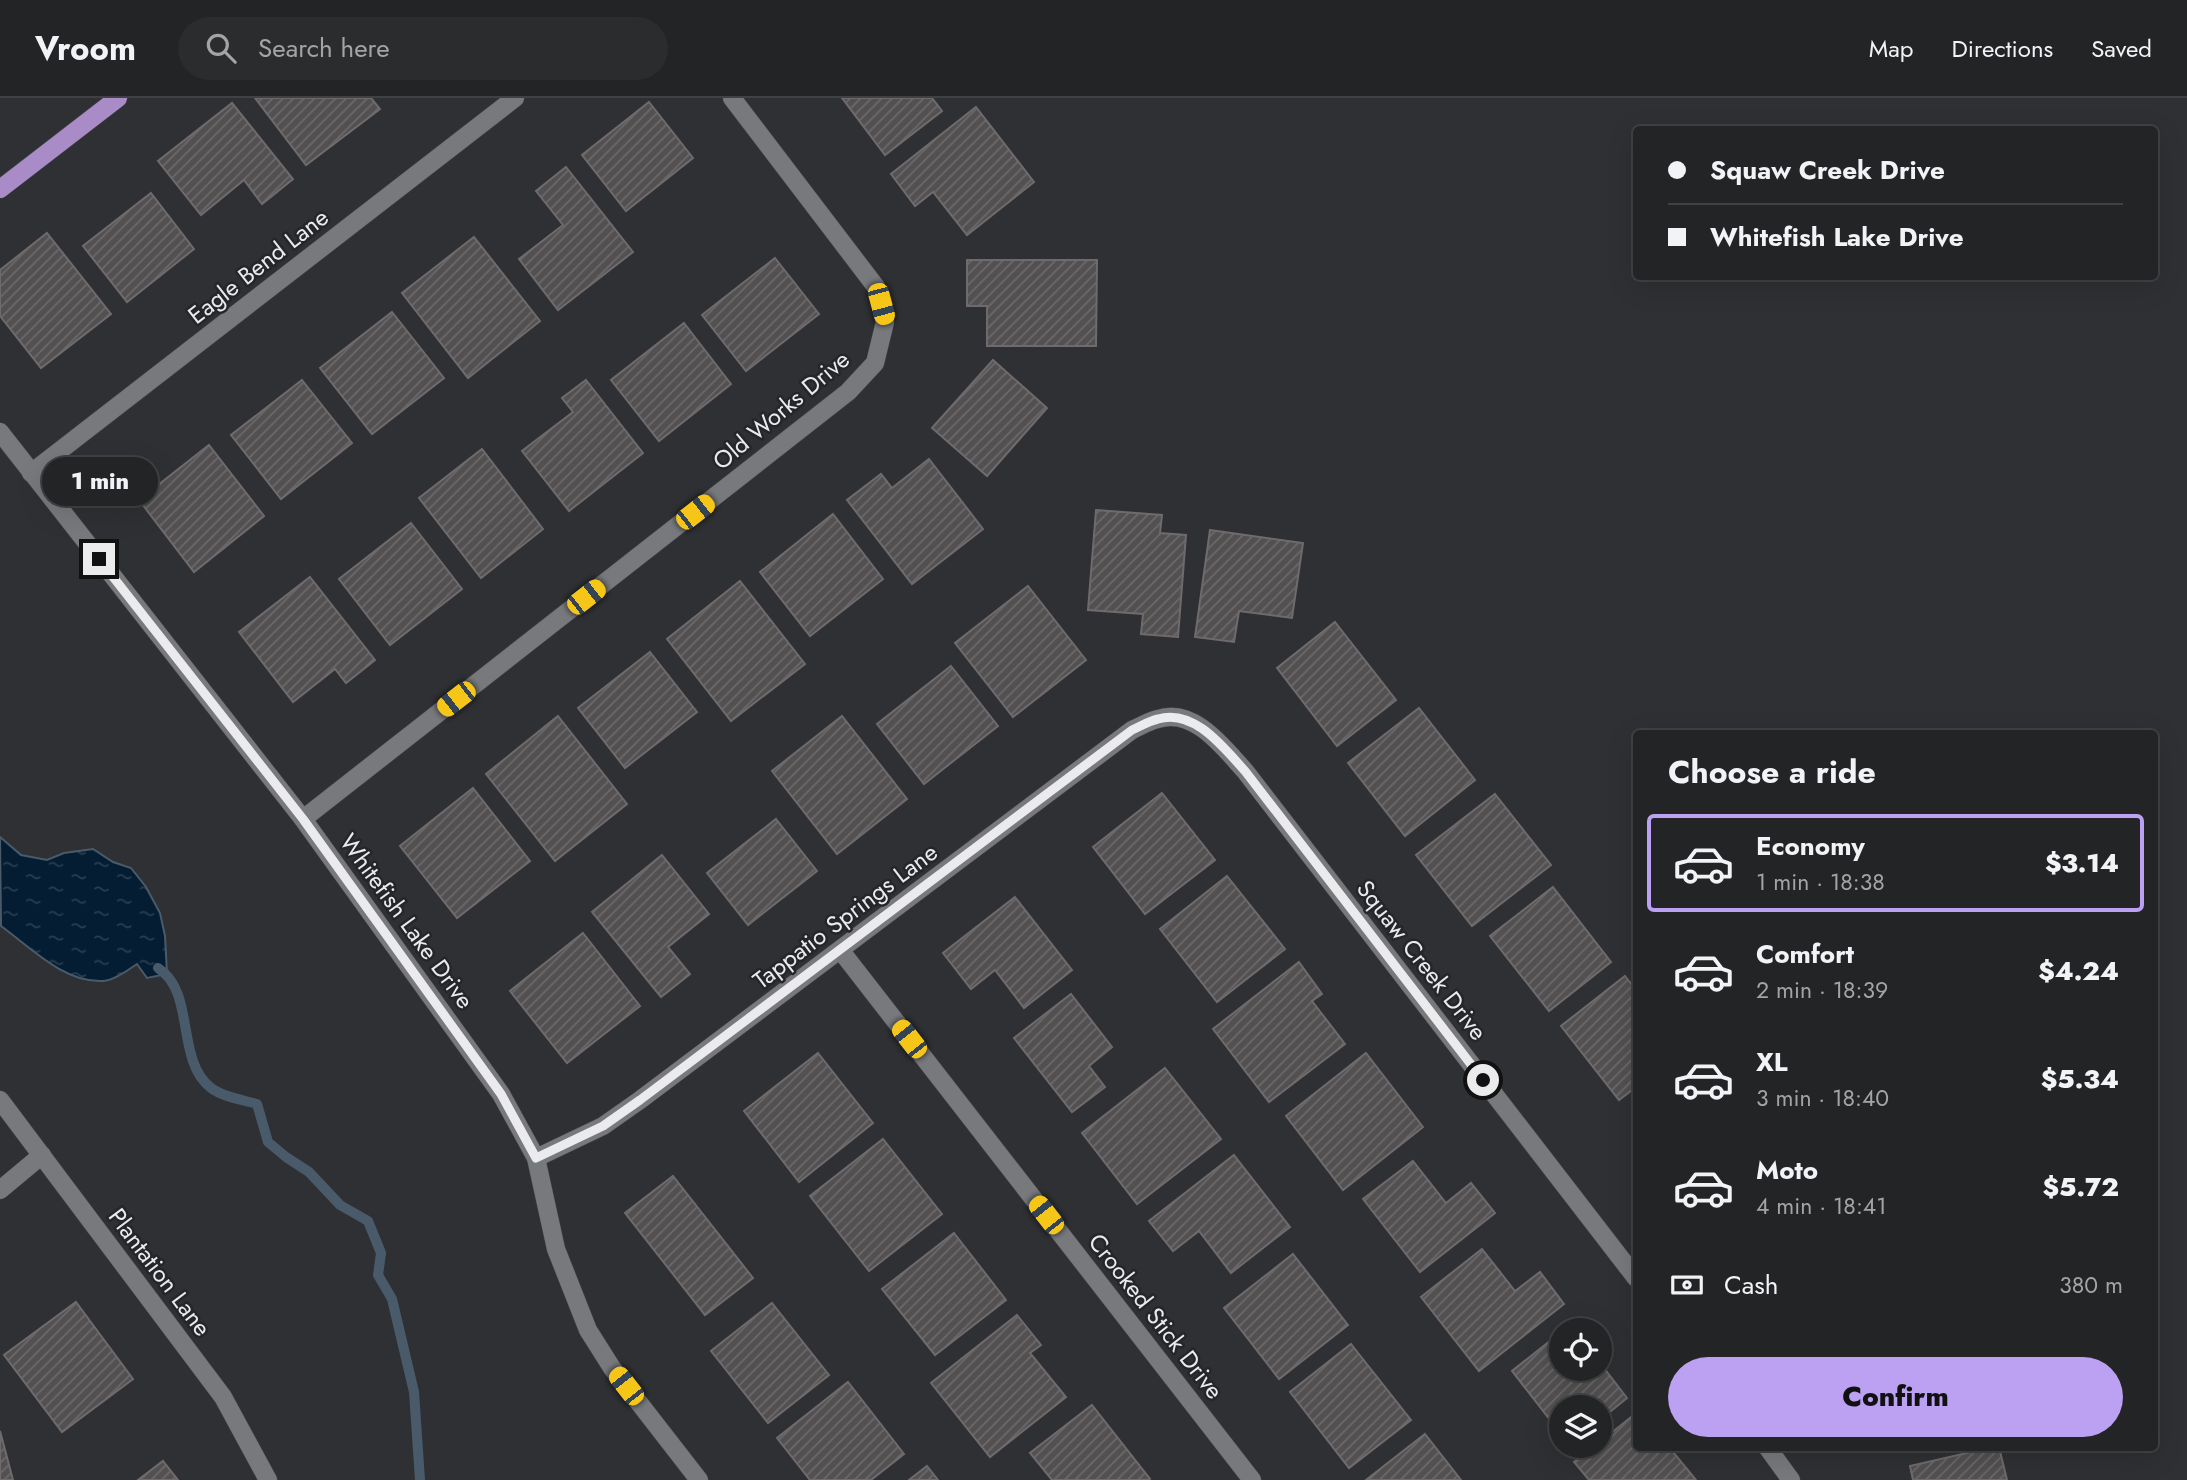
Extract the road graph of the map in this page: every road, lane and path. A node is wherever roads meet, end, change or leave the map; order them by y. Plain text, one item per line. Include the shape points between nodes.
1 (118, 98) edge
2 (515, 98) edge
3 (732, 98) edge
4 (0, 189) edge
5 (0, 432) edge
6 (32, 473) junction
7 (1183, 719) joint
8 (303, 819) junction
9 (841, 951) junction
10 (0, 1100) edge
11 (42, 1156) junction
12 (536, 1158) junction
13 (0, 1190) edge
14 (1633, 1274) edge
15 (1770, 1451) edge
16 (268, 1480) edge
17 (699, 1480) edge
18 (1252, 1480) edge
19 (1791, 1480) edge

1 - 4 main road
2 - 6 street, Eagle Bend Lane
3 - 8 street, Old Works Drive via 876,287 885,321 875,363 848,393
5 - 6 street, Whitefish Lake Drive
6 - 8 street, Whitefish Lake Drive
7 - 9 street, Tappatio Springs Lane via 1159,718 1132,730
7 - 14 street, Squaw Creek Drive via 1210,733 1245,771
8 - 12 street, Whitefish Lake Drive via 501,1094
9 - 12 street, Tappatio Springs Lane via 603,1126
9 - 18 street, Crooked Stick Drive
10 - 11 street, Plantation Lane
11 - 13 street
11 - 16 street, Plantation Lane via 223,1397
12 - 17 street, Whitefish Lake Drive via 556,1250 587,1330
15 - 19 street

